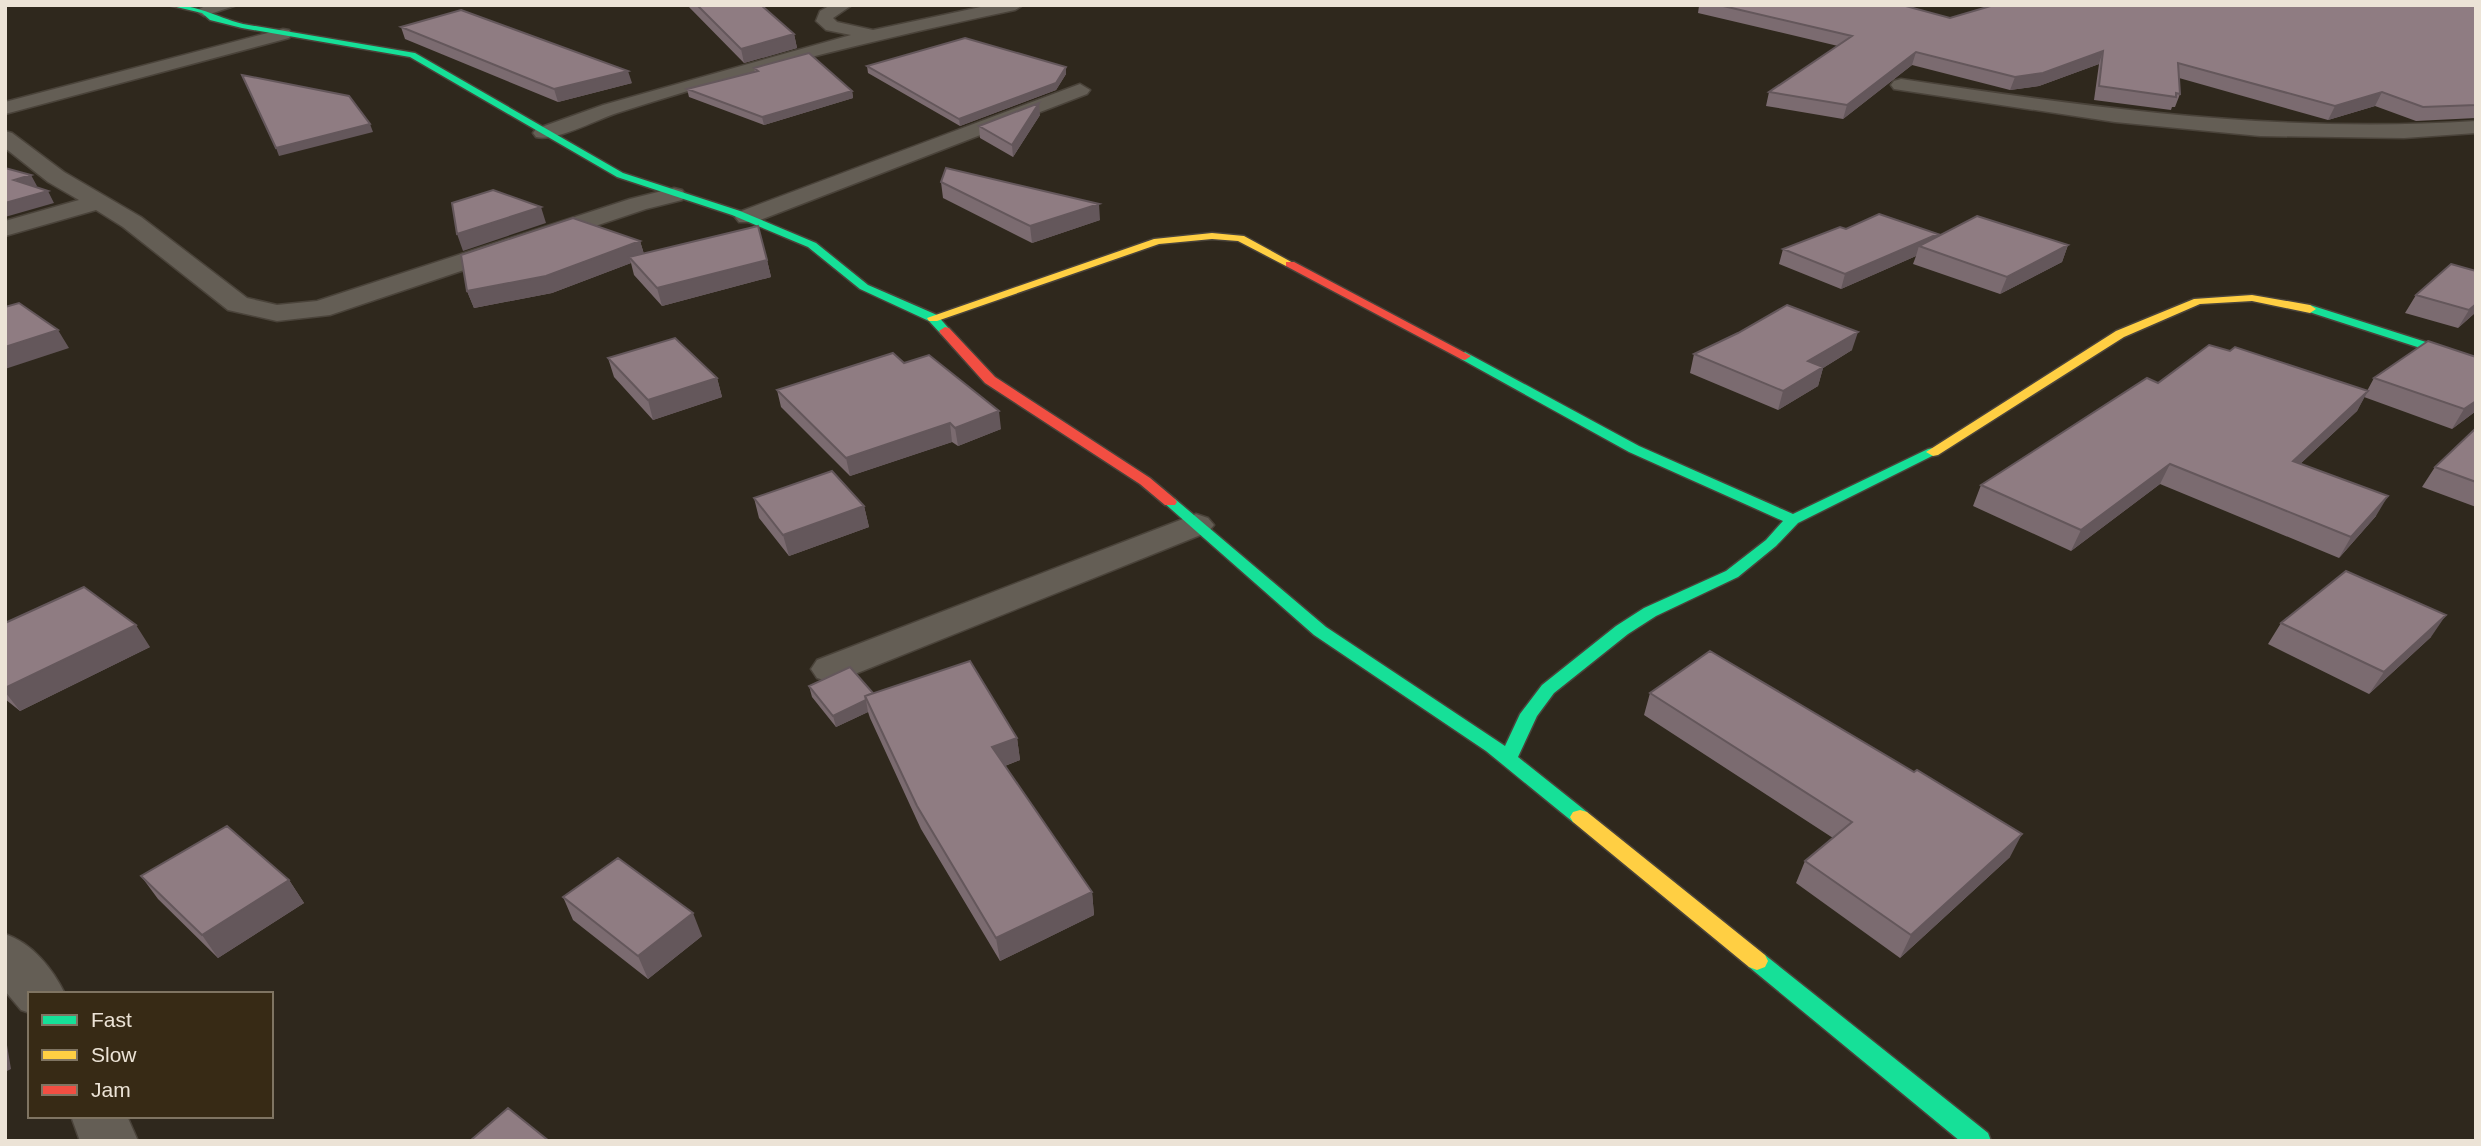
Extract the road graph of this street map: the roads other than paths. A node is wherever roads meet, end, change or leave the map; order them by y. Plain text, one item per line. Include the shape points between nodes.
1 (171, 5) edge
2 (229, 5) edge
3 (844, 5) edge
4 (1015, 5) edge
5 (204, 11) junction
6 (283, 34) junction
7 (875, 34) junction
8 (1901, 85) edge
9 (1080, 90) dead end
10 (5, 108) edge
11 (2476, 127) edge
12 (543, 133) junction
13 (5, 136) edge
14 (674, 195) junction
15 (99, 202) junction
16 (747, 217) junction
17 (5, 229) edge
18 (933, 318) junction
19 (2476, 362) edge
20 (1793, 520) junction
21 (1196, 525) junction
22 (831, 669) dead end
23 (1508, 759) junction
24 (5, 956) edge
25 (37, 992) edge
26 (1979, 1141) edge

1 - 5 street
2 - 5 street
3 - 7 street via 825,15 824,21
4 - 7 street
5 - 6 street via 213,18
6 - 10 street
6 - 12 street via 412,55
7 - 12 street via 610,109
8 - 11 street via 2024,104 2284,132 2412,134
9 - 16 street
12 - 14 street via 620,175
13 - 15 street via 56,177
14 - 15 street via 320,309 277,313 238,304
14 - 16 street
15 - 17 street
16 - 18 street via 812,244 864,287
18 - 20 street via 1158,241 1240,238 1634,449
18 - 21 street via 990,380 1145,481
19 - 20 street via 2302,307 2252,298 2198,301 2120,334 1952,443
20 - 23 street via 1732,574 1650,612 1548,689 1529,714
21 - 22 street
21 - 23 street via 1320,631
23 - 26 street
24 - 25 street

